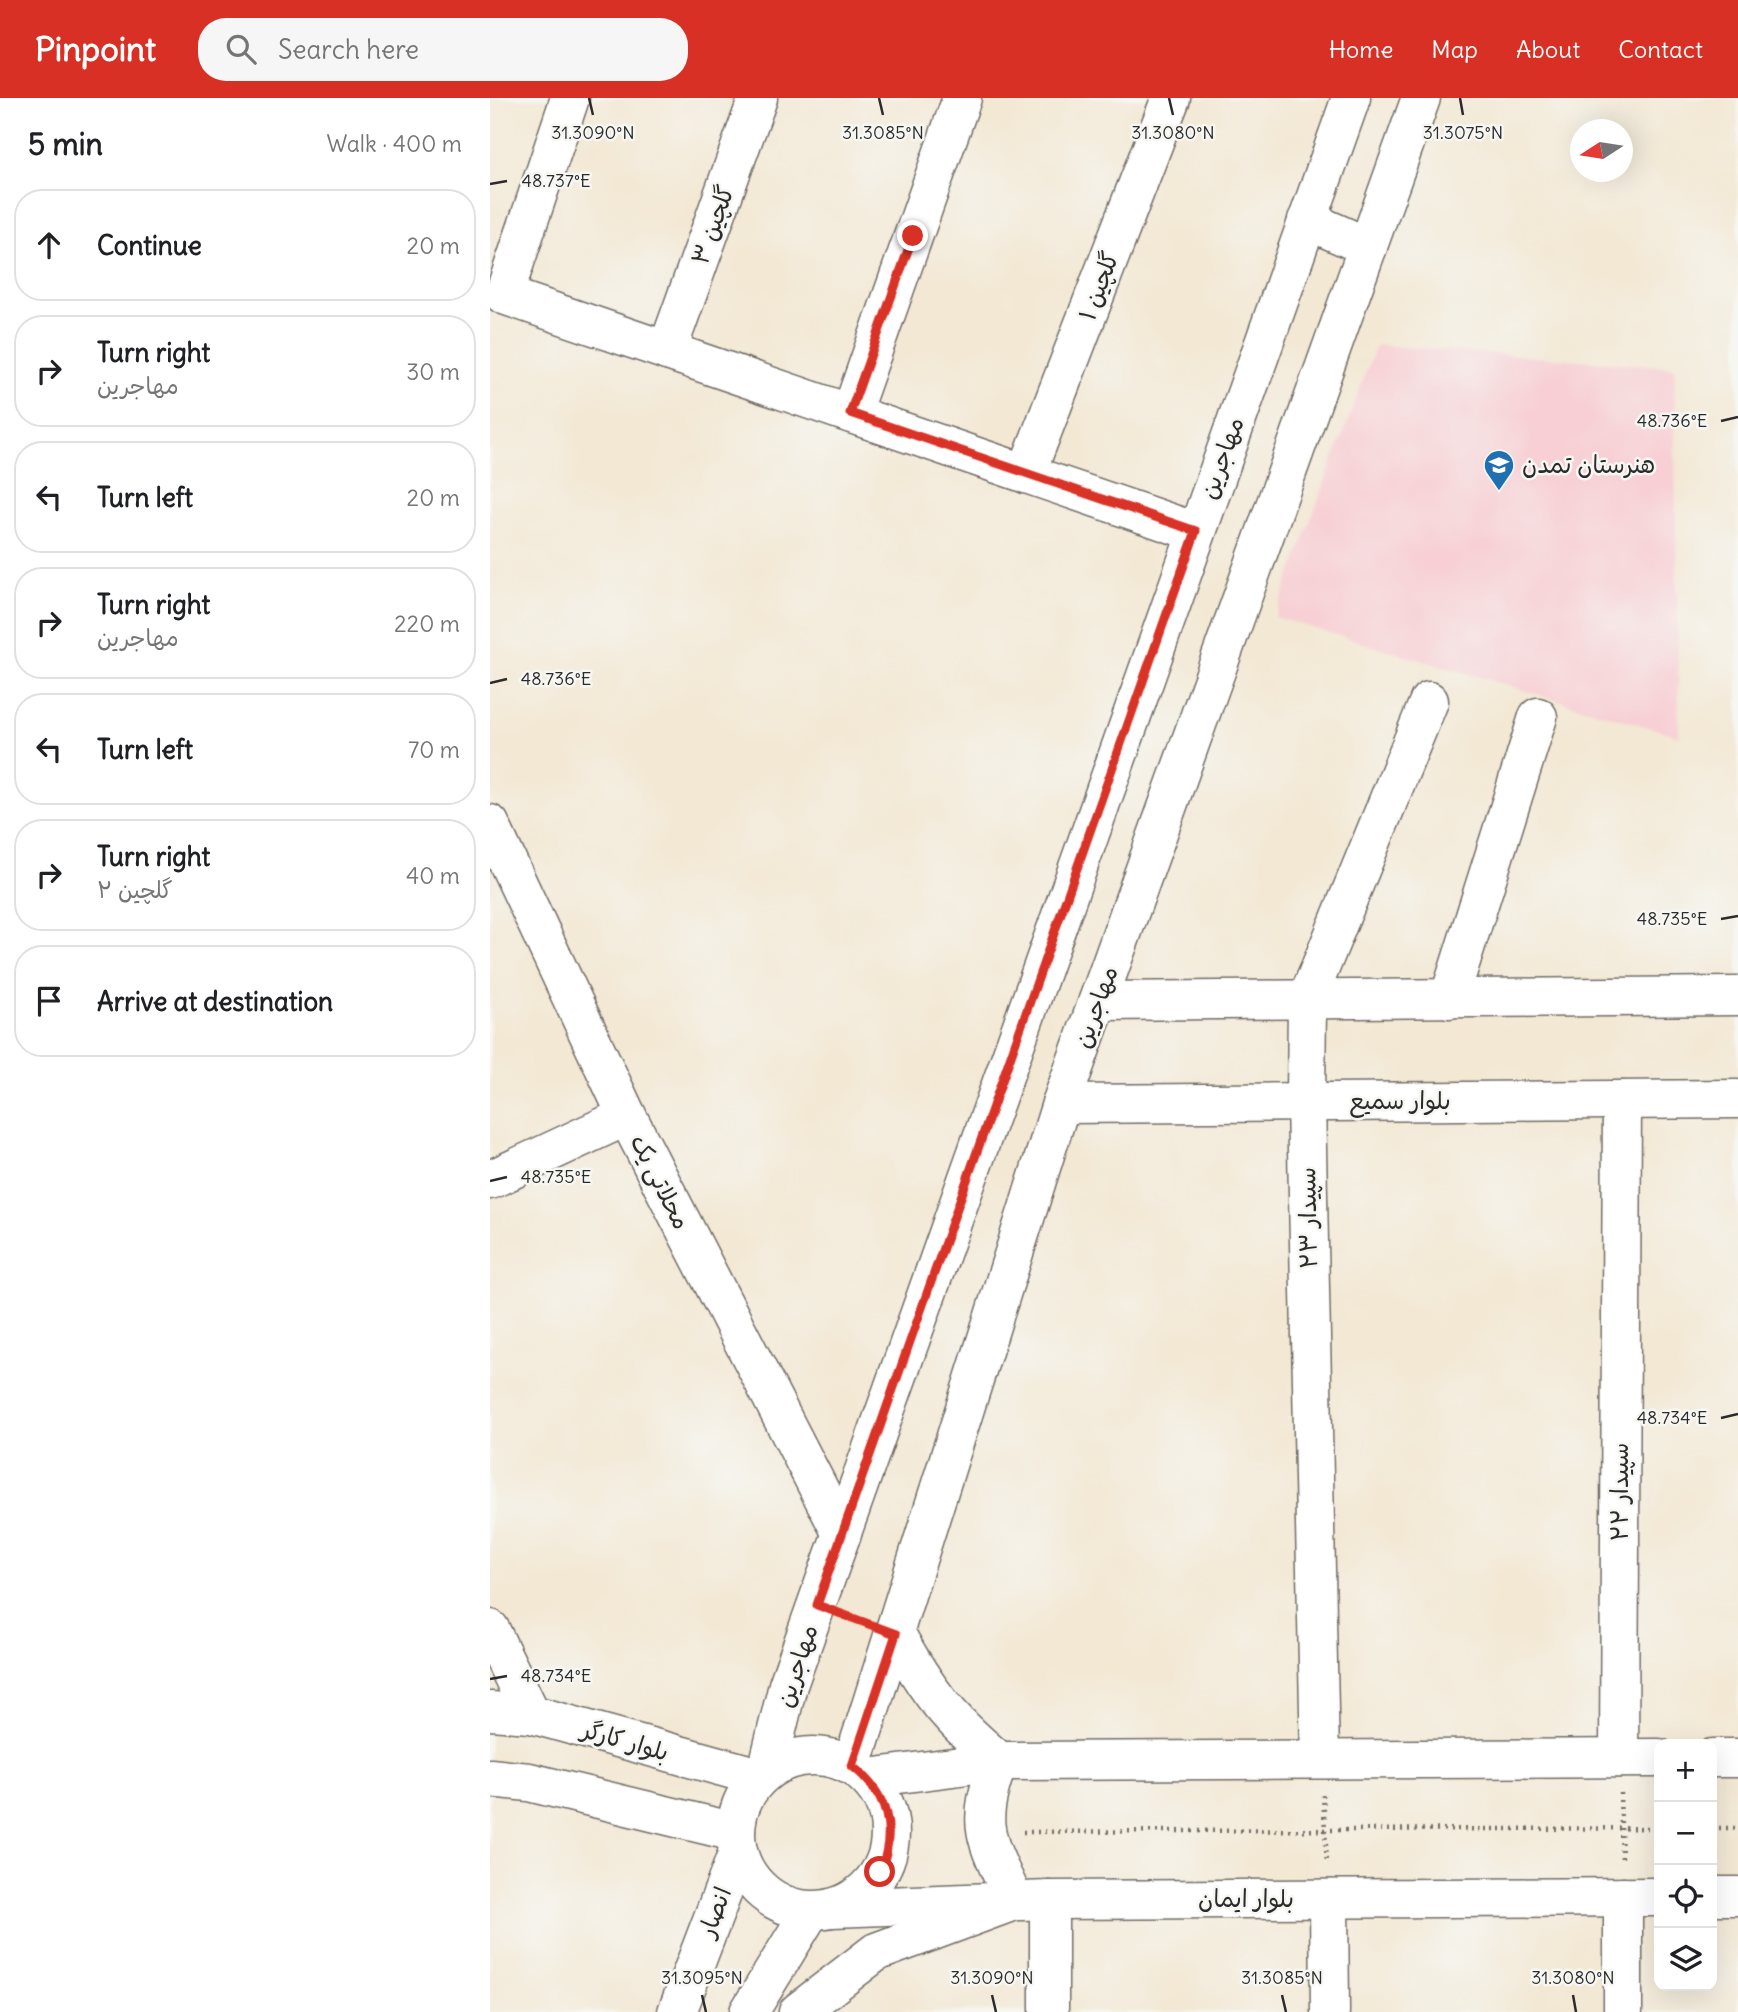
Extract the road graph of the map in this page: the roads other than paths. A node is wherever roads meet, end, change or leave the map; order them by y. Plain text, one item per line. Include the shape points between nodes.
1 (570, 98) edge
2 (758, 98) edge
3 (962, 98) edge
4 (1171, 98) edge
5 (1351, 98) edge
6 (1422, 98) edge
7 (1307, 220) junction
8 (1368, 247) junction
9 (667, 351) junction
10 (850, 413) junction
11 (1026, 474) junction
12 (1196, 531) junction
13 (1429, 701) dead end
14 (1538, 717) dead end
15 (490, 824) edge
16 (1738, 996) edge
17 (1448, 999) junction
18 (1307, 1000) junction
19 (1098, 1001) junction
20 (1738, 1099) edge
21 (1622, 1100) junction
22 (1306, 1102) junction
23 (1061, 1104) junction
24 (627, 1116) junction
25 (490, 1180) edge
26 (842, 1534) junction
27 (490, 1629) edge
28 (896, 1634) junction
29 (490, 1711) edge
30 (531, 1714) junction
31 (1320, 1758) junction
32 (1619, 1758) junction
33 (1654, 1758) edge
34 (1717, 1758) edge
35 (1738, 1758) edge
36 (999, 1761) junction
37 (860, 1772) junction
38 (763, 1774) junction
39 (490, 1778) edge
40 (737, 1842) junction
41 (1717, 1896) edge
42 (1738, 1896) edge
43 (1641, 1897) edge
44 (1329, 1899) junction
45 (1031, 1900) junction
46 (821, 1910) junction
47 (677, 2012) edge
48 (749, 2012) edge
49 (797, 2012) edge
50 (1049, 2012) edge
51 (1330, 2012) edge
52 (1623, 2012) edge

1 - 9 main road via 505,295
2 - 9 main road, گلچین ۳
3 - 10 main road
4 - 11 main road, گلچین ۱
5 - 7 main road, مهاجرین
6 - 8 main road, مهاجرین
7 - 8 main road
7 - 12 main road, مهاجرین
8 - 19 main road, مهاجرین
9 - 10 main road
10 - 11 main road
11 - 12 main road
12 - 26 main road, مهاجرین
13 - 18 main road, سپیدار ۲۳
14 - 17 main road
15 - 24 main road, محلاتی یک
16 - 17 main road
17 - 18 main road
18 - 19 main road
18 - 22 main road, سپیدار ۲۳
19 - 23 main road, مهاجرین
20 - 21 main road, بلوار سمیع
21 - 22 main road, بلوار سمیع
21 - 32 main road, سپیدار ۲۲
22 - 23 main road, بلوار سمیع
22 - 31 main road, سپیدار ۲۳
23 - 28 main road, مهاجرین
24 - 25 main road
24 - 26 main road, محلاتی یک
26 - 38 main road, مهاجرین via 788,1685
27 - 30 main road
28 - 36 main road via 923,1683 957,1725
28 - 37 main road, مهاجرین
29 - 30 main road, بلوار کارگر
30 - 38 main road, بلوار کارگر
31 - 32 main road
31 - 36 main road
32 - 33 main road
34 - 35 main road
36 - 37 main road
36 - 45 main road via 986,1793 984,1832
37 - 38 main road via 833,1758 814,1755 793,1757
37 - 46 main road via 880,1795 888,1813 887,1854 867,1889
38 - 40 main road via 738,1812
39 - 40 main road via 529,1782
40 - 46 main road via 746,1871 774,1900
40 - 47 main road, انصار
41 - 42 main road
43 - 44 main road, بلوار ایمان
43 - 52 main road
44 - 45 main road, بلوار ایمان
44 - 51 main road
45 - 46 main road, بلوار ایمان
45 - 49 main road via 876,1952
45 - 50 main road
46 - 48 main road

